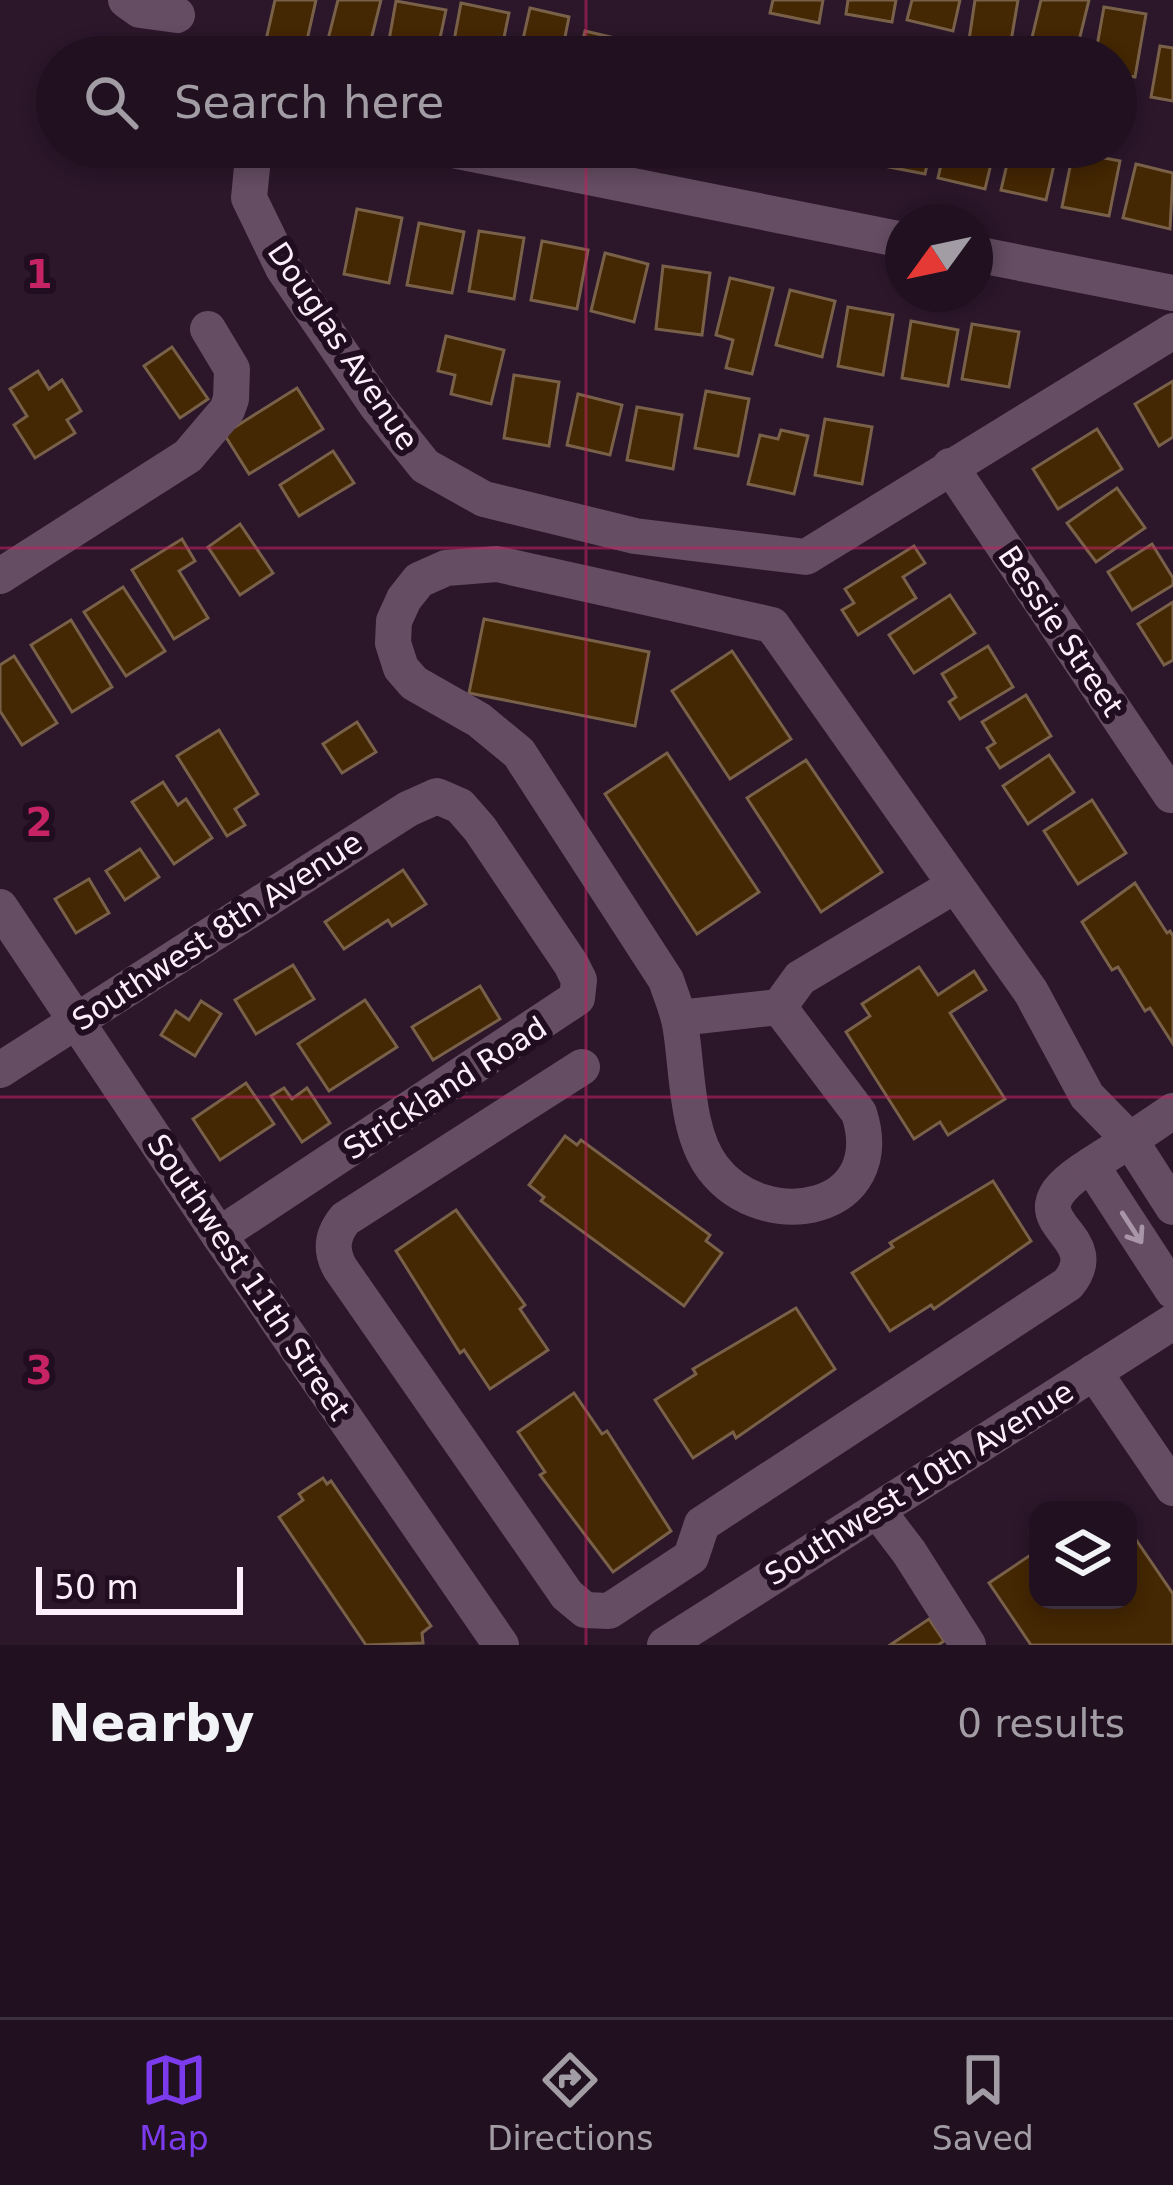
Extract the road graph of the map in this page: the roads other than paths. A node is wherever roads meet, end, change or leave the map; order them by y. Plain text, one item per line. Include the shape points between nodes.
1 (126, 0) edge
2 (177, 15) dead end
3 (252, 168) edge
4 (543, 168) edge
5 (885, 236) edge
6 (993, 258) edge
7 (1173, 293) edge
8 (208, 329) dead end
9 (1173, 331) edge
10 (950, 466) junction
11 (0, 576) edge
12 (1171, 795) edge
13 (437, 796) joint
14 (954, 886) junction
15 (0, 907) edge
16 (778, 1007) junction
17 (679, 1018) junction
18 (77, 1021) junction
19 (582, 1067) dead end
20 (0, 1070) edge
21 (1173, 1111) edge
22 (1130, 1140) junction
23 (1091, 1165) junction
24 (1173, 1207) edge
25 (219, 1235) junction
26 (1173, 1291) edge
27 (1173, 1322) edge
28 (1094, 1372) junction
29 (1173, 1489) edge
30 (877, 1510) junction
31 (501, 1645) edge
32 (665, 1645) edge
33 (968, 1645) edge

1 - 2 street
3 - 10 street, Douglas Avenue via 249,198 328,364 425,466 484,499 635,536 806,557
4 - 5 street
6 - 7 street
8 - 11 street via 232,369 227,410 188,456
9 - 10 street
10 - 12 street, Bessie Street
13 - 18 street, Southwest 8th Avenue
13 - 25 street, Strickland Road via 460,806 480,829 571,964 577,998
14 - 16 street via 800,978
14 - 17 street via 772,625 497,564 446,568 419,580 394,621 401,668 519,753 666,980
14 - 22 street via 1031,992 1087,1096
15 - 18 street, Southwest 11th Street
16 - 17 street
16 - 17 street via 860,1113 866,1132 865,1154 845,1190 796,1208 734,1190 710,1166 697,1135
18 - 20 street, Southwest 8th Avenue
18 - 25 street, Southwest 11th Street
19 - 23 street via 345,1219 332,1248 540,1557 585,1610 609,1611 691,1556 702,1524 1068,1284 1079,1258 1053,1200 1062,1183
21 - 22 street
22 - 23 street
22 - 24 street
23 -> 26 street
25 - 31 street, Southwest 11th Street
27 - 28 street, Southwest 10th Avenue
28 - 29 street
28 - 30 street, Southwest 10th Avenue
30 - 32 street, Southwest 10th Avenue
30 - 33 street

